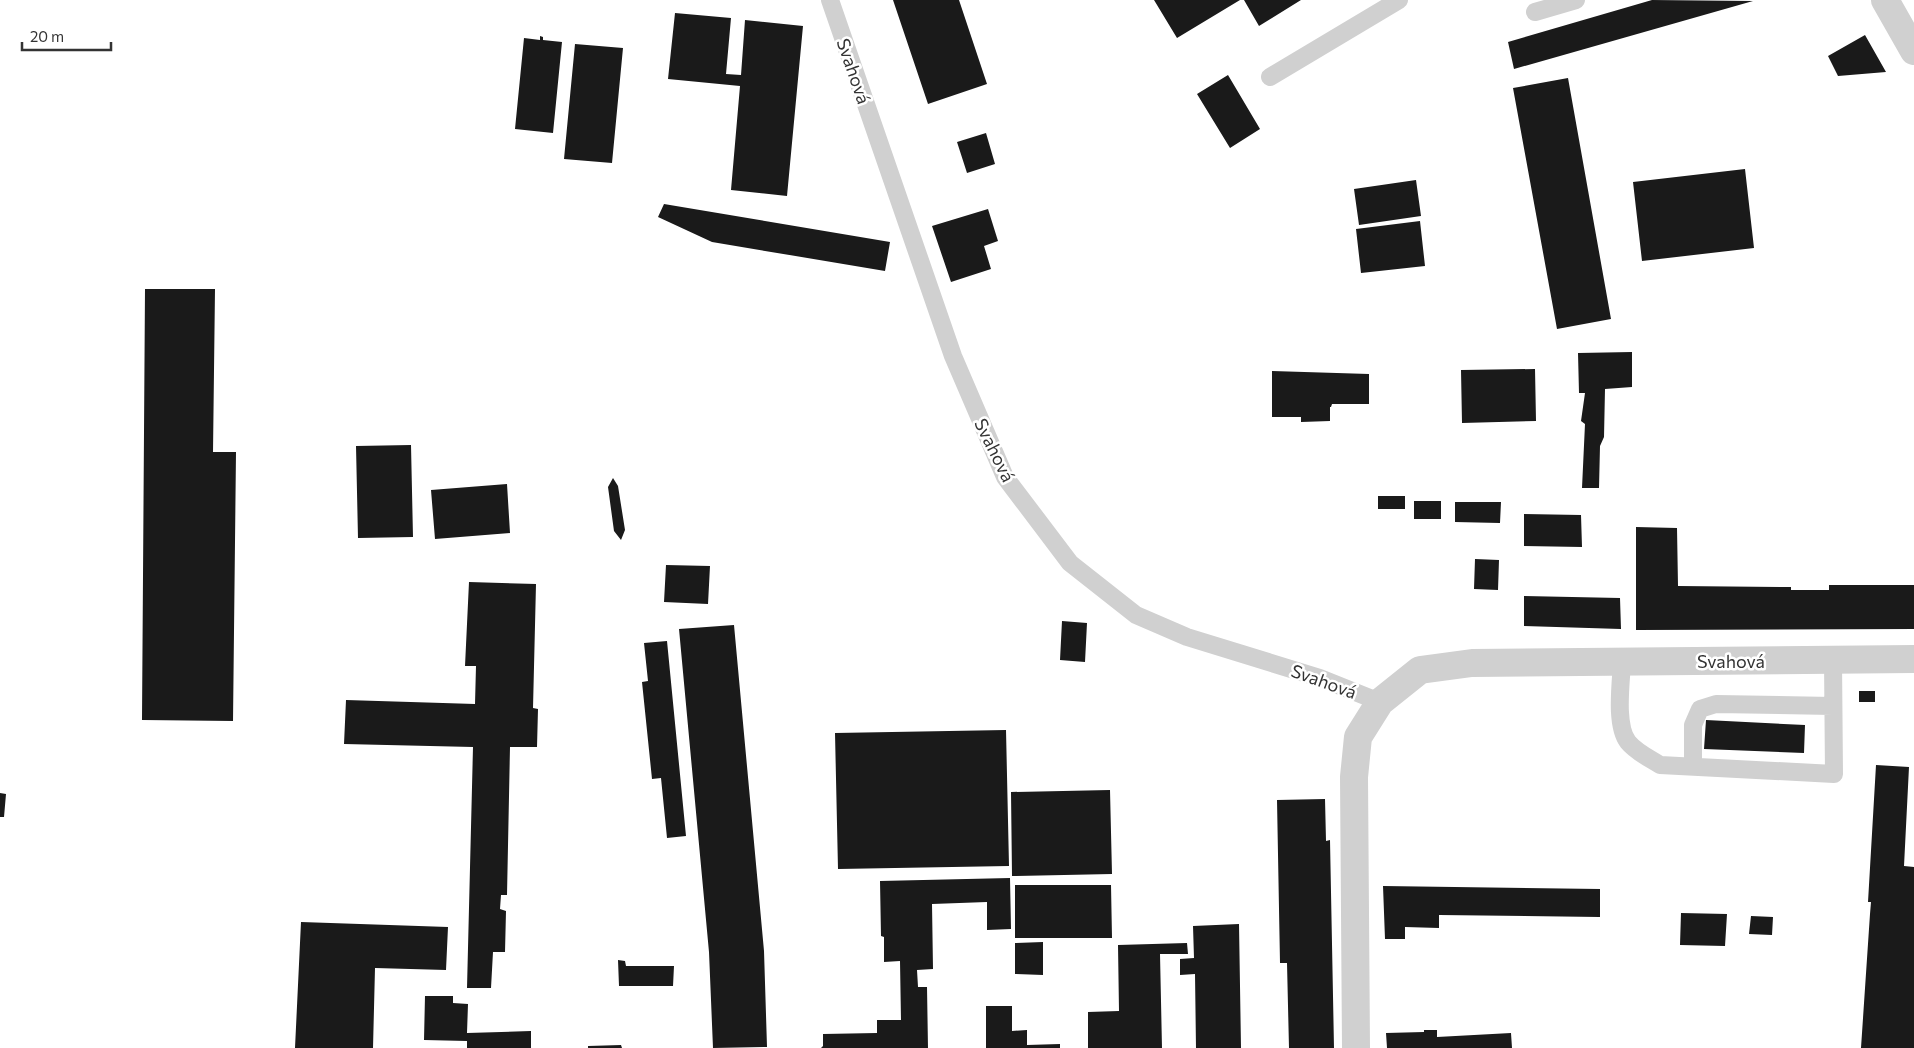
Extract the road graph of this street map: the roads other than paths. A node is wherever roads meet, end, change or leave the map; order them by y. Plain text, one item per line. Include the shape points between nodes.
1 (830, 0) edge
2 (1399, 0) edge
3 (1576, 0) edge
4 (1885, 0) edge
5 (1534, 12) dead end
6 (1914, 51) edge
7 (1270, 77) dead end
8 (1914, 659) edge
9 (1833, 660) junction
10 (1622, 662) junction
11 (1380, 702) junction
12 (1833, 706) junction
13 (1694, 767) junction
14 (1356, 1048) edge

1 - 11 lane, Svahová via 953,356 1006,478 1070,563 1136,614 1187,637 1320,678
2 - 7 lane
3 - 5 lane
4 - 6 street
8 - 9 street, Svahová
9 - 10 street, Svahová
9 - 12 lane
10 - 11 street, Svahová via 1472,663 1420,670
10 - 13 lane via 1620,703 1622,727 1628,742 1660,765
11 - 14 street, Svahová via 1358,737 1354,777
12 - 13 lane via 1716,704 1700,709 1693,725
12 - 13 lane via 1834,774

